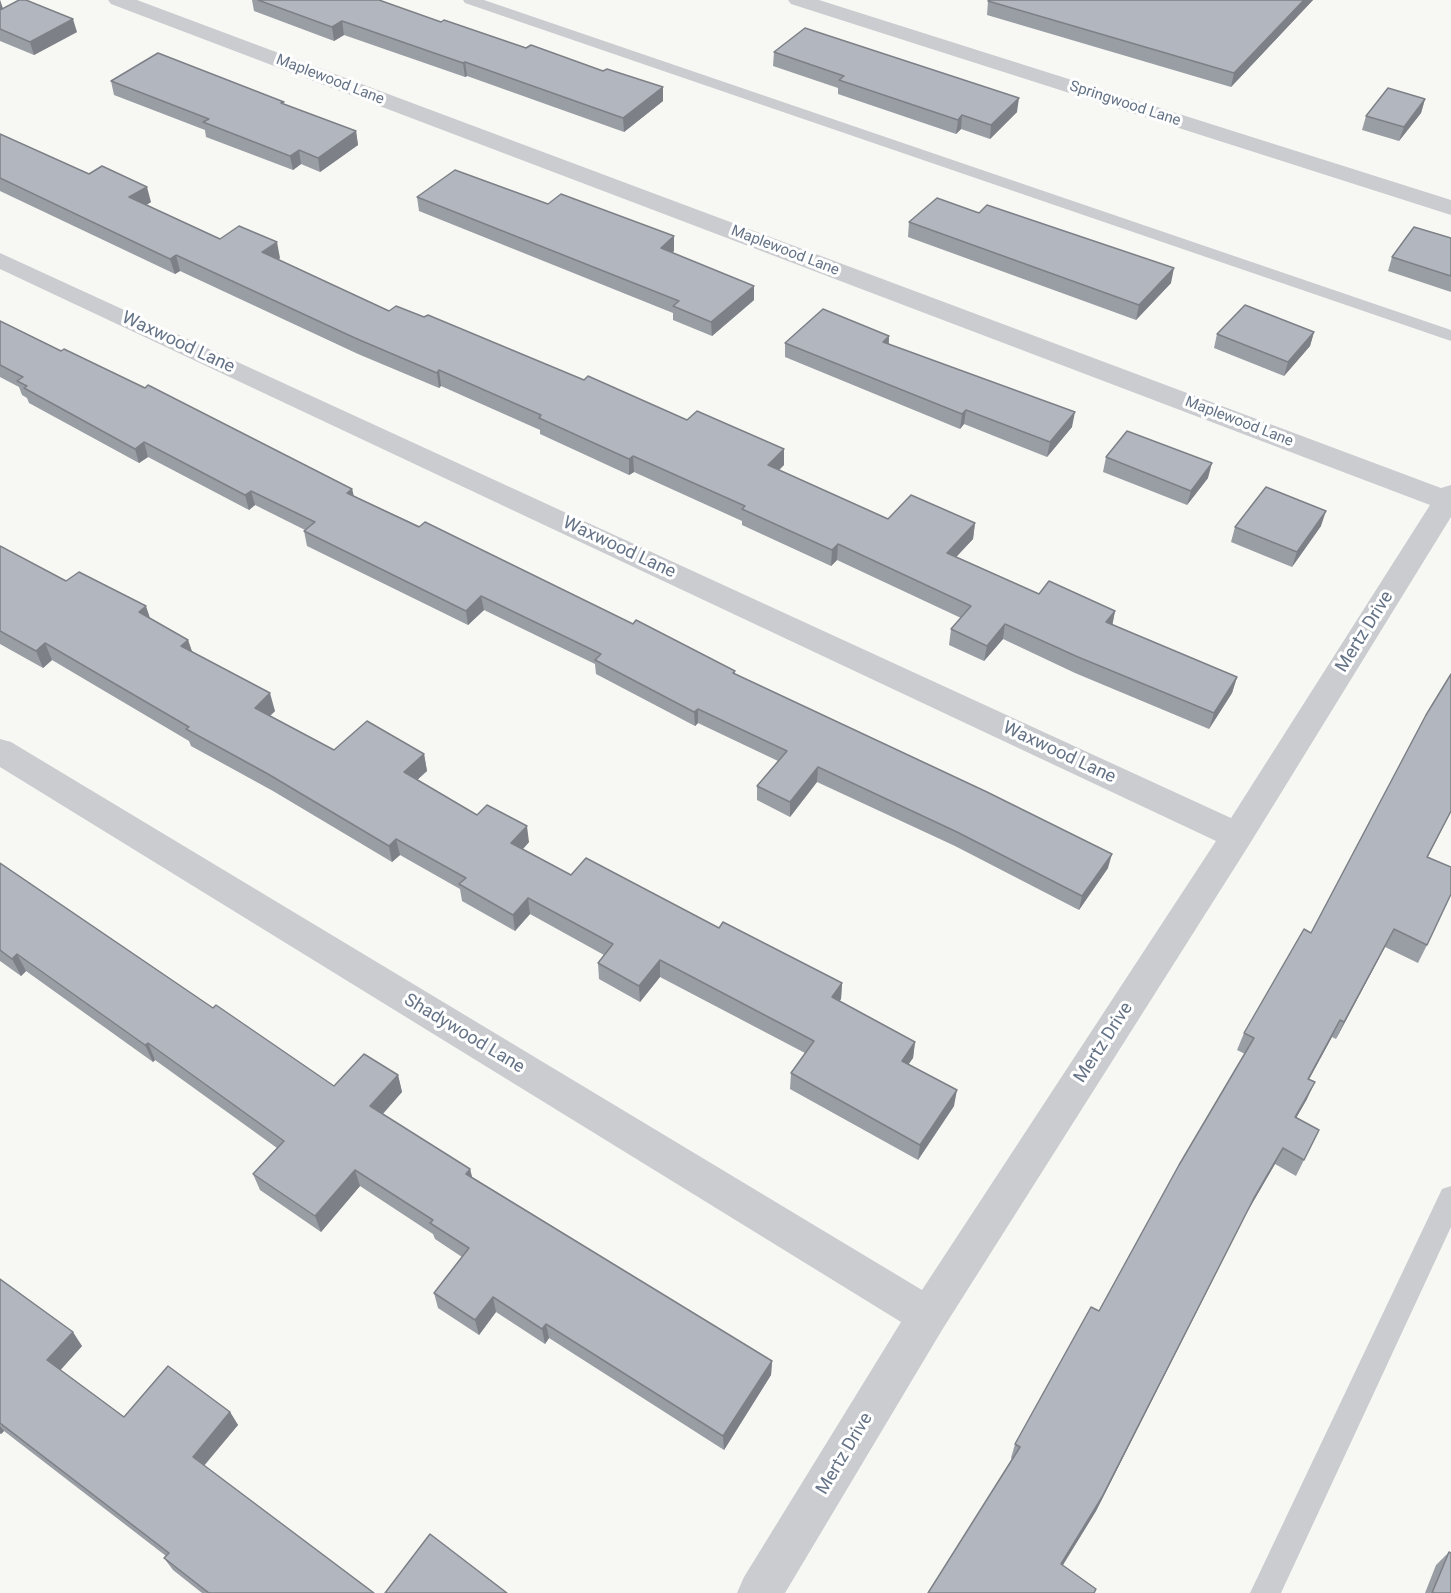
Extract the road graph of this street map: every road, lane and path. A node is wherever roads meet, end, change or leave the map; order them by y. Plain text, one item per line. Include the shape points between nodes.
1 (118, 0) edge
2 (470, 0) edge
3 (798, 0) edge
4 (1451, 208) edge
5 (0, 260) edge
6 (1451, 336) edge
7 (1450, 499) edge
8 (0, 751) edge
9 (1237, 836) junction
10 (1451, 1198) edge
11 (928, 1316) junction
12 (760, 1593) edge
13 (1265, 1593) edge

1 - 7 street, Maplewood Lane
2 - 6 lane
3 - 4 street, Springwood Lane
5 - 9 street, Waxwood Lane
7 - 9 street, Mertz Drive
8 - 11 street, Shadywood Lane
9 - 11 street, Mertz Drive
10 - 13 lane
11 - 12 street, Mertz Drive

